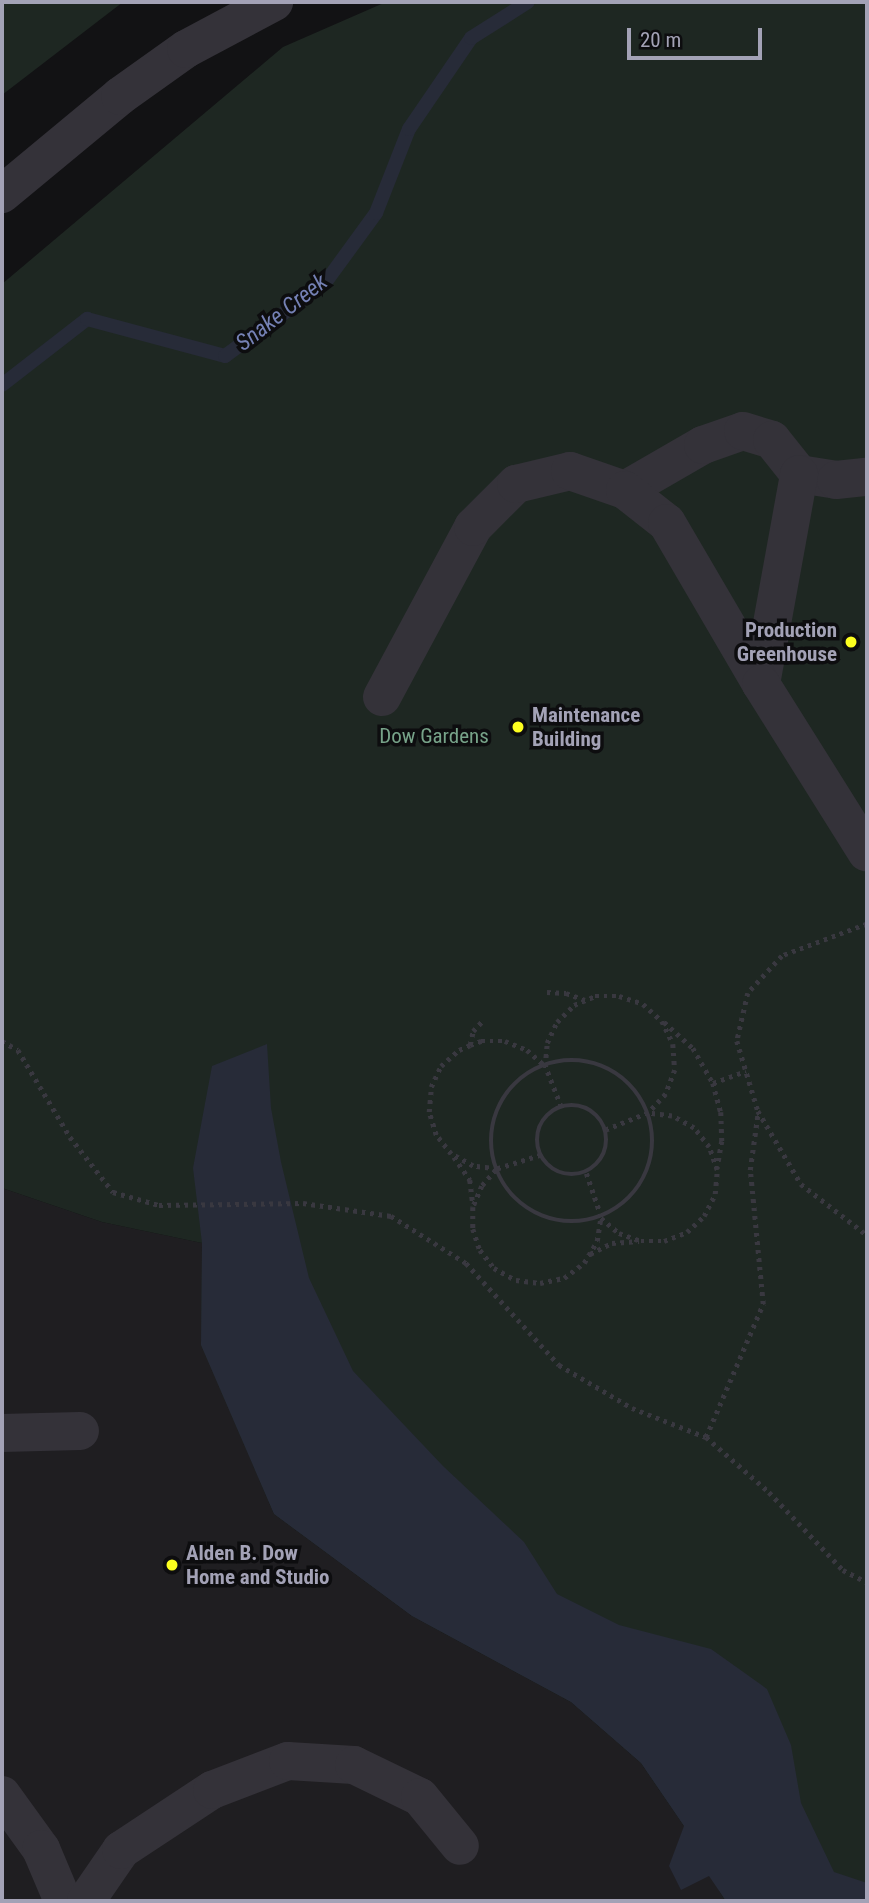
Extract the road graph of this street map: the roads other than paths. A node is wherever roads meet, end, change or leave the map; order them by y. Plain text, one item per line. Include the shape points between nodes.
1 (274, 2) edge
2 (2, 194) edge
3 (799, 474) junction
4 (867, 477) edge
5 (625, 490) junction
6 (761, 684) junction
7 (382, 697) dead end
8 (867, 853) edge
9 (80, 1431) dead end
10 (2, 1433) edge
11 (2, 1795) edge
12 (460, 1846) dead end
13 (63, 1901) edge
14 (86, 1901) edge

1 - 2 street via 186,49 120,96
3 - 4 street via 836,480
3 - 5 street via 772,440 743,431 703,445
3 - 6 street
5 - 6 street via 667,523
5 - 7 street via 570,471 516,484 473,527
6 - 8 street
9 - 10 street
11 - 13 street via 41,1849
12 - 14 street via 420,1797 354,1765 288,1761 212,1790 121,1850

